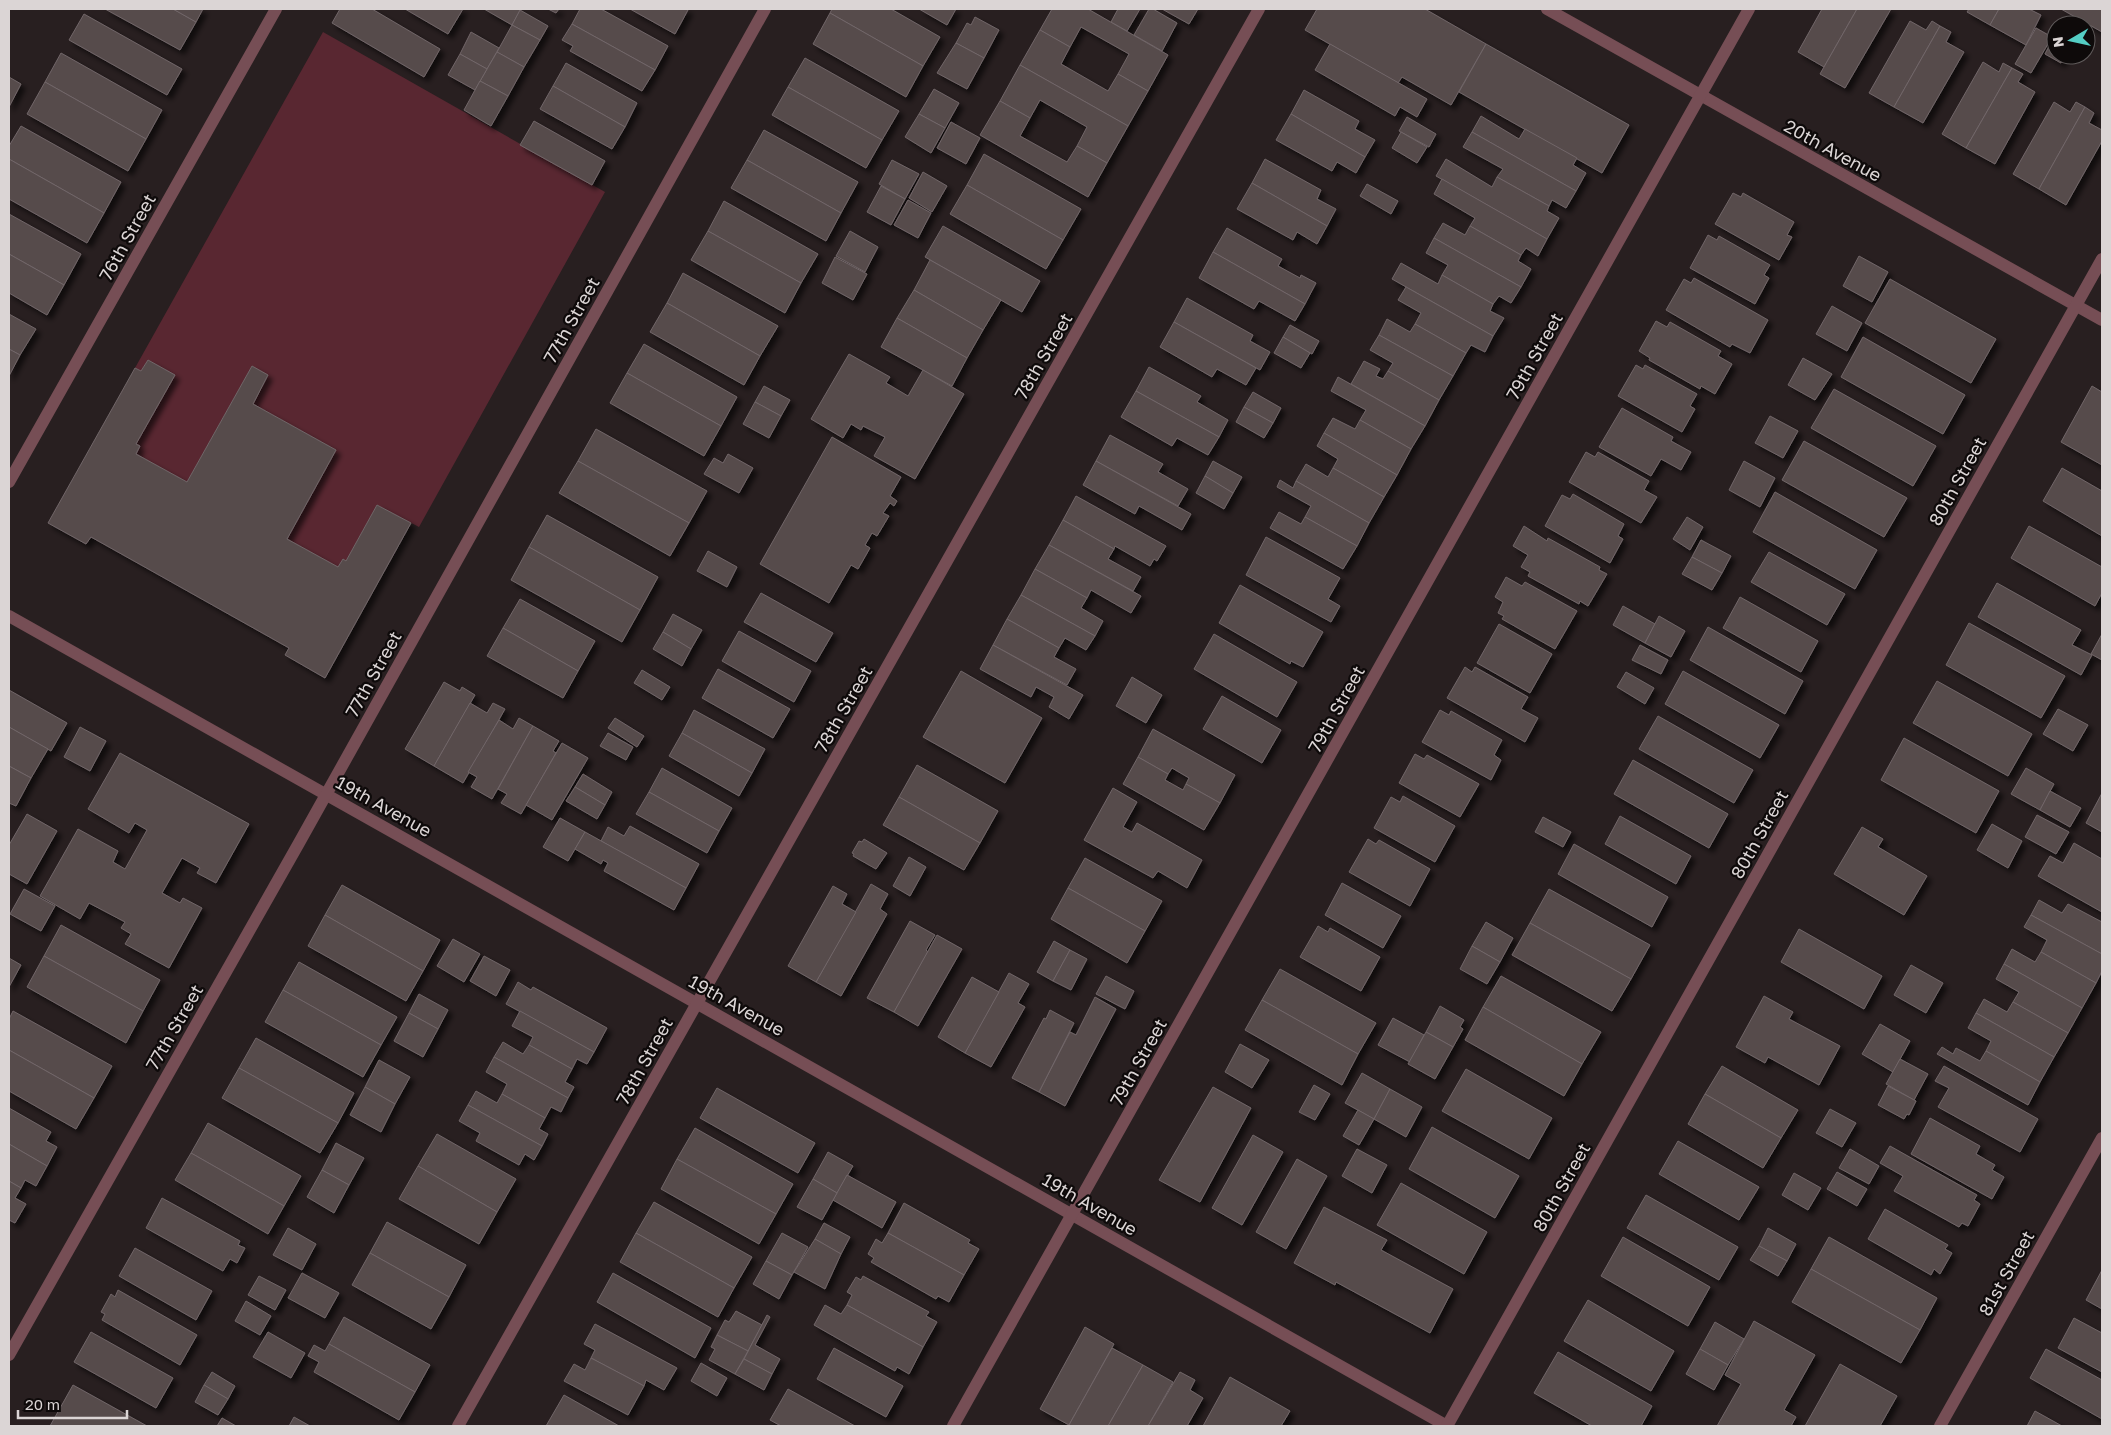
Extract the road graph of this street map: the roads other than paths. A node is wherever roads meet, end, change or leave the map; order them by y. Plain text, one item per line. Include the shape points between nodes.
1 (276, 9) edge
2 (765, 9) edge
3 (1259, 9) edge
4 (1547, 9) edge
5 (1749, 9) edge
6 (1700, 96) junction
7 (2102, 259) edge
8 (2076, 306) junction
9 (2102, 320) edge
10 (9, 482) edge
11 (9, 616) edge
12 (326, 794) junction
13 (697, 1003) junction
14 (2102, 1138) edge
15 (1073, 1214) junction
16 (9, 1355) edge
17 (458, 1426) edge
18 (953, 1426) edge
19 (1447, 1426) edge
20 (1940, 1426) edge

1 - 10 street, 76th Street
2 - 12 street, 77th Street
3 - 13 street, 78th Street
4 - 6 street, 20th Avenue
5 - 6 street, 79th Street
6 - 8 street, 20th Avenue
6 - 15 street, 79th Street
7 - 8 street, 80th Street
8 - 9 street, 20th Avenue
8 - 19 street, 80th Street
11 - 12 street, 19th Avenue
12 - 13 street, 19th Avenue
12 - 16 street, 77th Street
13 - 15 street, 19th Avenue
13 - 17 street, 78th Street
14 - 20 street, 81st Street
15 - 18 street, 79th Street
15 - 19 street, 19th Avenue

